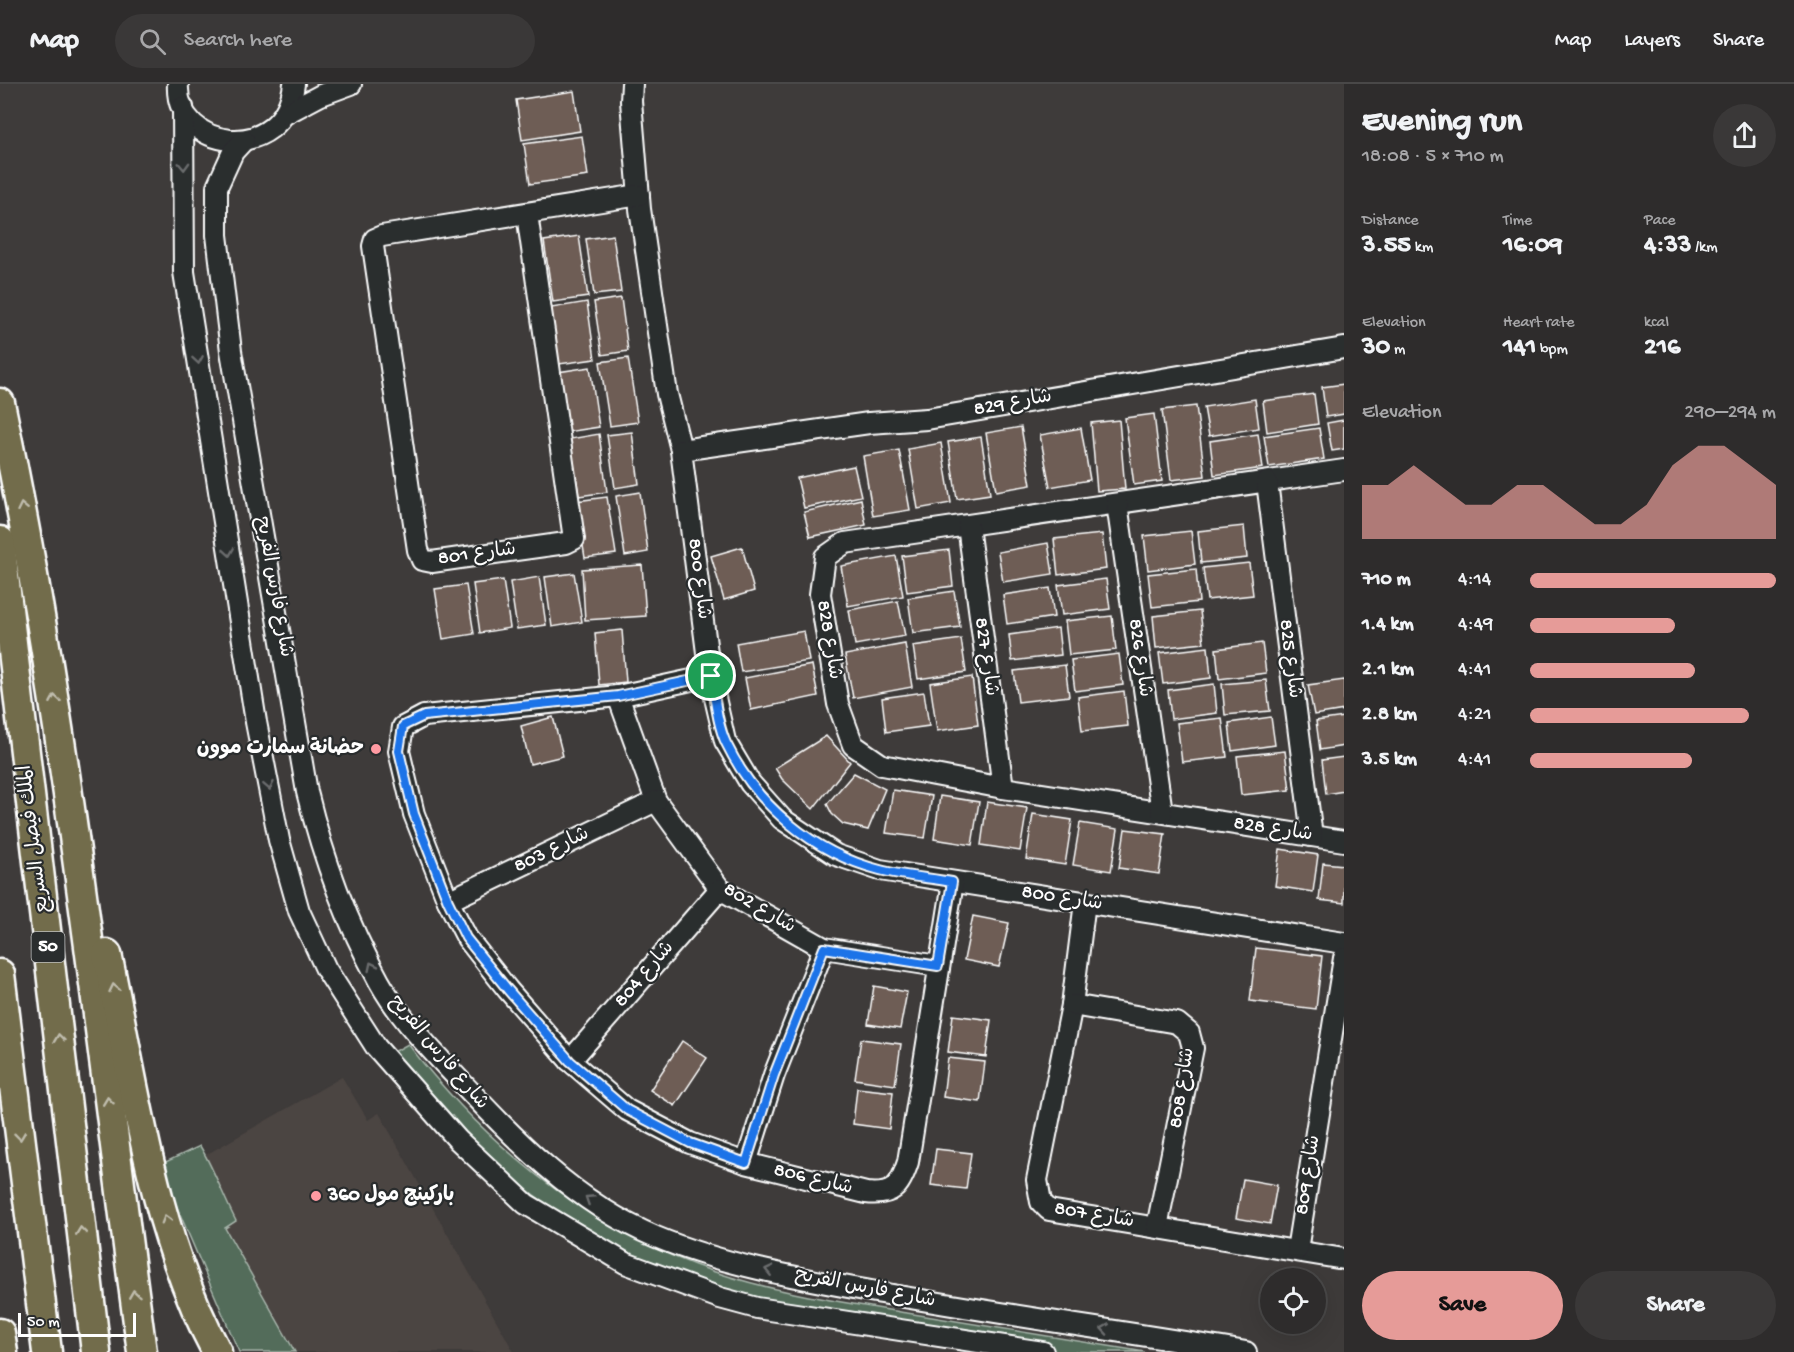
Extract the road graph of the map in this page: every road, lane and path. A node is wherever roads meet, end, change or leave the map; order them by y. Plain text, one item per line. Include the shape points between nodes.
1 (178, 84) edge
2 (294, 84) edge
3 (351, 84) edge
4 (628, 90) edge
5 (183, 107) junction
6 (285, 114) junction
7 (244, 141) junction
8 (639, 195) junction
9 (528, 214) junction
10 (1344, 348) edge
11 (0, 403) edge
12 (681, 450) junction
13 (1344, 470) edge
14 (1267, 482) junction
15 (1117, 504) junction
16 (968, 526) junction
17 (0, 541) edge
18 (711, 676) junction
19 (618, 696) junction
20 (64, 748) junction
21 (1003, 788) junction
22 (656, 801) junction
23 (1162, 812) junction
24 (1312, 836) junction
25 (1344, 841) edge
26 (952, 882) junction
27 (720, 889) junction
28 (448, 901) junction
29 (1085, 902) junction
30 (1344, 943) edge
31 (824, 948) junction
32 (1344, 958) edge
33 (938, 966) junction
34 (0, 974) edge
35 (1072, 1005) junction
36 (1337, 1051) edge
37 (570, 1061) junction
38 (746, 1163) junction
39 (1157, 1227) junction
40 (1297, 1250) junction
41 (1344, 1259) edge
42 (0, 1333) edge
43 (1133, 1333) junction
44 (1185, 1348) edge
45 (3, 1352) edge
46 (47, 1352) edge
47 (96, 1352) edge
48 (142, 1352) edge
49 (218, 1352) edge
50 (1043, 1352) edge
51 (1140, 1352) edge
52 (1246, 1352) edge

1 - 5 street, شارع فارس الفريح
2 - 6 street
3 - 6 street
4 - 8 street, شارع 800
5 - 7 street via 193,123 208,134
5 -> 50 street, شارع فارس الفريح via 184,272 256,722 279,840 303,921 326,969 376,1047 458,1140 526,1204 625,1263 757,1308
6 - 7 street via 274,127
43 -> 7 street, شارع فارس الفريح via 828,1283 735,1262 635,1228 578,1192 534,1156 487,1111 396,1008 344,909 321,847 307,792 231,351 217,235 217,187 232,152
8 - 9 street, شارع 801
8 - 12 street, شارع 800 via 668,394
9 - 9 street, شارع 801 via 375,239 422,560 432,562 544,547 574,538
10 - 12 street, شارع 829 via 927,419 869,423
20 -> 11 highway via 25,520
12 - 18 street, شارع 800
13 - 14 street, شارع 828
14 - 15 street, شارع 828
14 - 24 street, شارع 825
15 - 16 street, شارع 828
15 - 23 street, شارع 826
16 - 21 street, شارع 827
16 - 21 street, شارع 828 via 845,543 825,557 820,594 838,704 853,745 882,765
47 -> 17 highway, الملك فيصل السريع / 50
18 - 19 street, شارع 806
18 - 26 street, شارع 800 via 725,741 750,783 782,819 836,855 880,870
19 - 22 street, شارع 802
19 - 28 street, شارع 806 via 424,716 403,726 399,751 414,814
48 -> 20 highway
49 -> 20 highway via 207,1334 173,1245 153,1174
21 - 23 street, شارع 828
22 - 27 street, شارع 802
22 - 28 street, شارع 803
23 - 24 street, شارع 828
24 - 25 street, شارع 828
26 - 29 street, شارع 800
26 - 33 street, شارع 806
27 - 31 street, شارع 802
27 - 37 street, شارع 804
28 - 37 street, شارع 806 via 466,938
29 - 30 street, شارع 800
29 - 35 street, شارع 807
31 - 33 street, شارع 802
31 - 38 street via 774,1075
32 - 36 street, شارع 809
33 - 38 street, شارع 806 via 908,1162 899,1184 882,1194 866,1193
34 -> 46 highway
35 - 39 street, شارع 808 via 1177,1023 1189,1033 1193,1048
35 - 39 street, شارع 807 via 1037,1180 1038,1196 1049,1209
36 - 40 street, شارع 809
37 - 38 street, شارع 806 via 627,1110 690,1143
39 - 40 street, شارع 807
40 - 41 street, شارع 807
42 - 45 highway
43 - 44 street, شارع فارس الفريح
43 - 51 street via 1139,1340
44 - 52 street, شارع فارس الفريح

